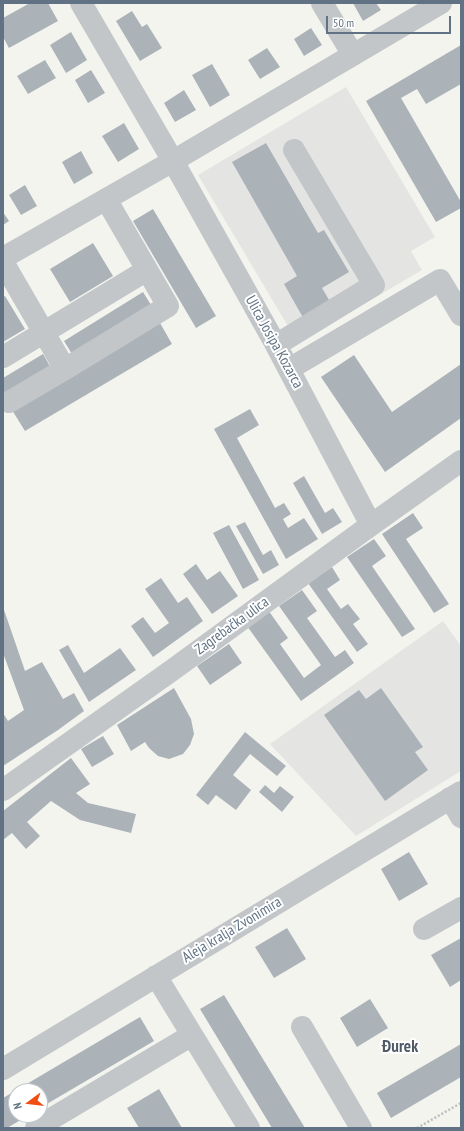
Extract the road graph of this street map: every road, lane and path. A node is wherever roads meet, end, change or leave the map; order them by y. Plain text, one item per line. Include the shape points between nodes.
1 (80, 3) edge
2 (322, 3) edge
3 (441, 3) edge
4 (353, 55) junction
5 (294, 150) dead end
6 (173, 161) junction
7 (106, 199) junction
8 (3, 258) edge
9 (3, 262) edge
10 (147, 270) junction
11 (461, 315) edge
12 (44, 332) junction
13 (276, 345) junction
14 (3, 357) edge
15 (66, 368) junction
16 (289, 369) junction
17 (9, 402) dead end
18 (461, 461) edge
19 (371, 525) junction
20 (3, 790) edge
21 (456, 795) edge
22 (461, 817) edge
23 (461, 908) edge
24 (424, 929) dead end
25 (156, 976) junction
26 (302, 1028) dead end
27 (192, 1035) junction
28 (3, 1069) edge
29 (461, 1102) edge
30 (36, 1128) edge
31 (249, 1128) edge
32 (361, 1128) edge
33 (417, 1128) edge

1 - 6 street, Ulica Josipa Kozarca
2 - 4 street
3 - 4 street
4 - 6 street
5 - 13 street via 374,285
6 - 7 street
6 - 13 street, Ulica Josipa Kozarca
7 - 8 street
7 - 10 street
9 - 12 street
10 - 12 street
10 - 15 street via 168,306
11 - 16 street via 440,280
12 - 14 street
12 - 15 street
13 - 16 street, Ulica Josipa Kozarca
15 - 17 street
16 - 19 street, Ulica Josipa Kozarca
18 - 19 street, Zagrebačka ulica
19 - 20 street, Zagrebačka ulica
21 - 22 street
21 - 25 street, Aleja kralja Zvonimira
23 - 24 street
25 - 27 street
25 - 28 street, Aleja kralja Zvonimira
26 - 32 street
27 - 30 street
27 - 31 street
29 - 33 path

